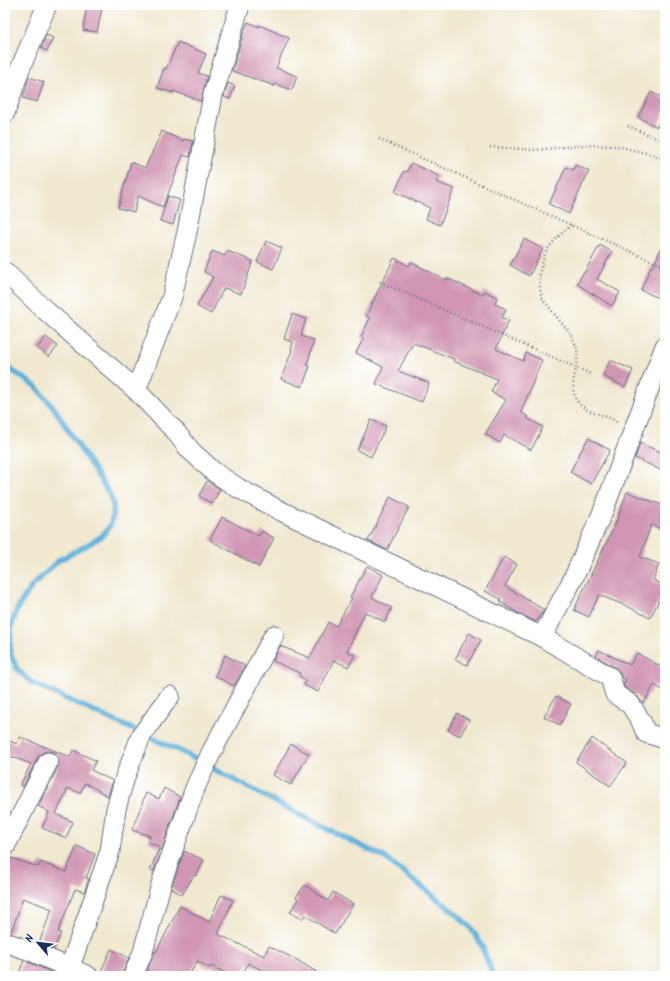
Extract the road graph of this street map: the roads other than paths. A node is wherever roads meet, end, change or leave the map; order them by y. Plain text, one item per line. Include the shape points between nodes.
1 (47, 5) edge
2 (240, 5) edge
3 (5, 113) edge
4 (5, 272) edge
5 (665, 346) edge
6 (136, 390) junction
7 (274, 635) dead end
8 (542, 637) junction
9 (170, 696) dead end
10 (665, 739) edge
11 (48, 762) dead end
12 (5, 847) edge
13 (5, 942) edge
14 (70, 967) junction
15 (88, 976) edge
16 (133, 976) edge

1 - 3 street
2 - 6 street via 213,95 172,297
4 - 6 street
5 - 8 street via 604,508 573,579
6 - 8 street via 190,450 214,472 238,488
7 - 16 street via 207,761 187,807
8 - 10 street via 610,677 615,694 630,704 646,733
9 - 14 street via 146,730 125,777 116,809 110,851
11 - 12 street
13 - 14 street
14 - 15 street

